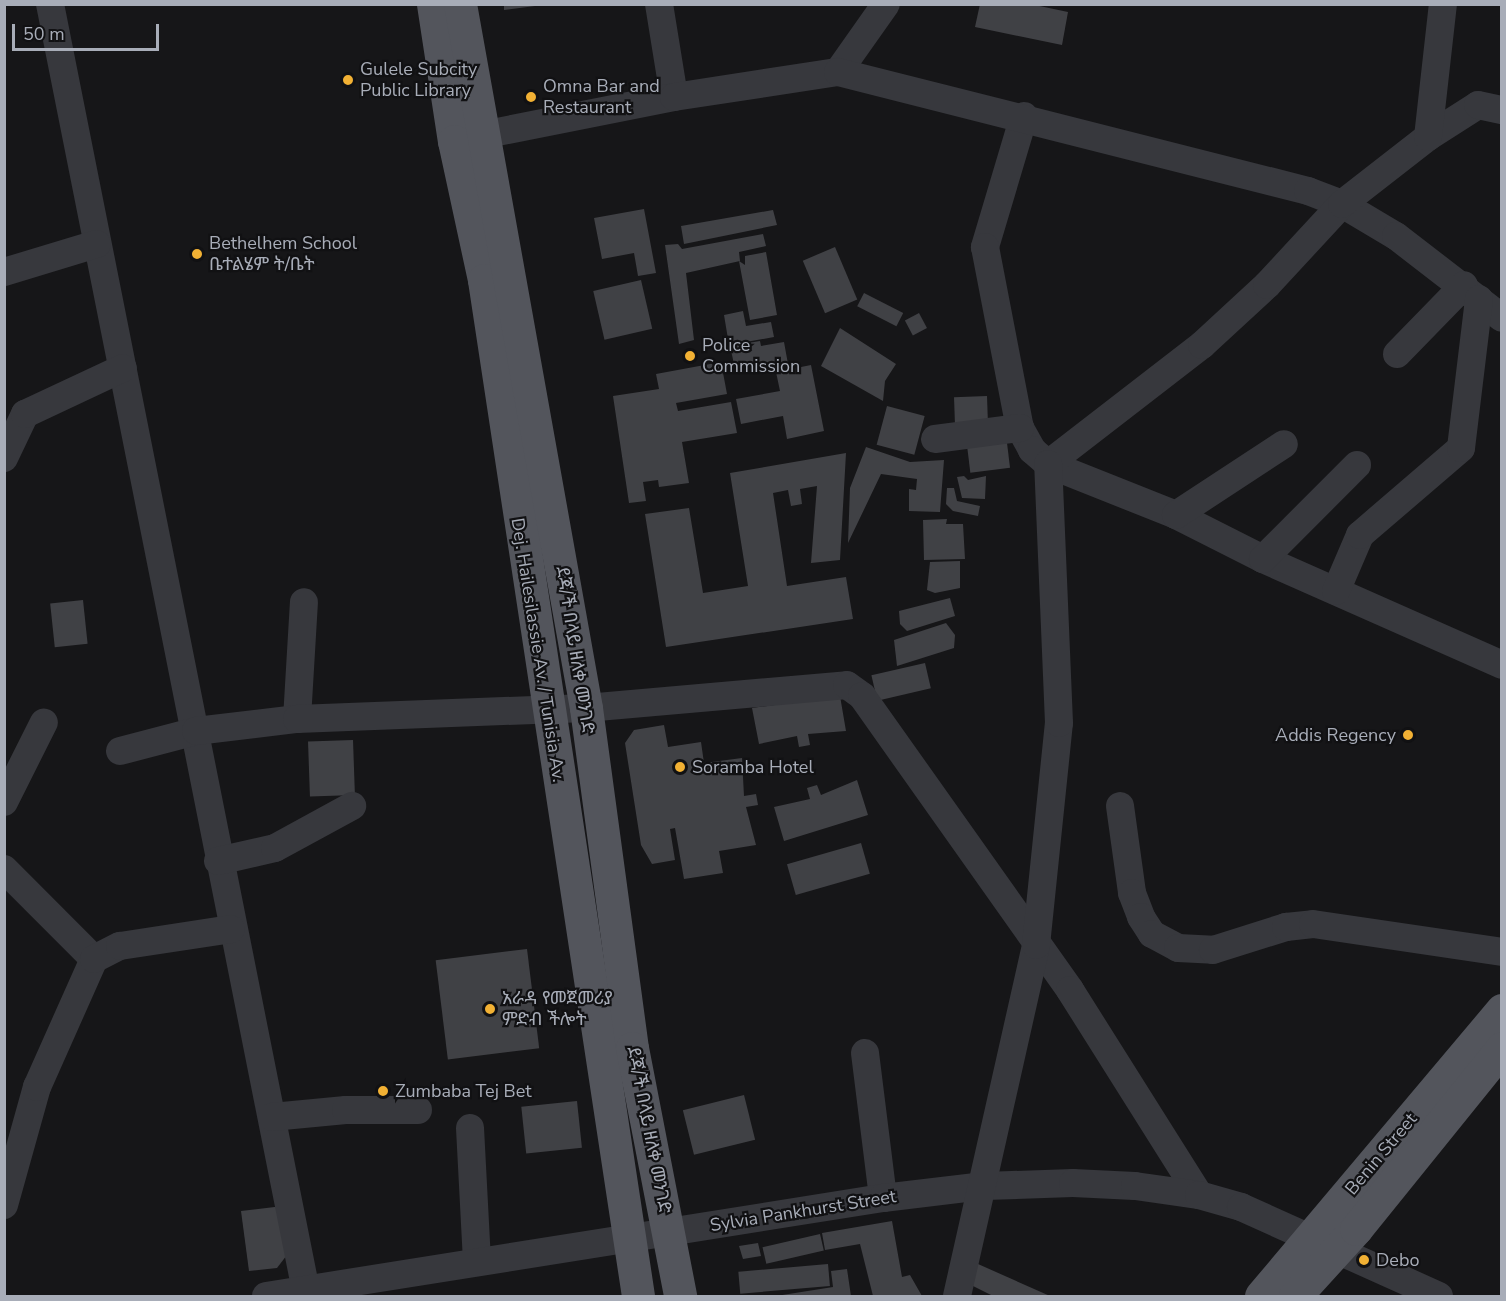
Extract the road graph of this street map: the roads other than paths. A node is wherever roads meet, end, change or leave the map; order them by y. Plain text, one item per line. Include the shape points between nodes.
1 (50, 4) edge
2 (433, 4) edge
3 (460, 4) edge
4 (659, 4) edge
5 (886, 4) edge
6 (1443, 4) edge
7 (838, 72) junction
8 (674, 97) junction
9 (1502, 110) edge
10 (1024, 116) junction
11 (468, 137) junction
12 (1428, 137) junction
13 (1342, 204) junction
14 (97, 244) junction
15 (4, 272) edge
16 (1471, 292) junction
17 (1502, 318) edge
18 (1397, 354) dead end
19 (123, 368) junction
20 (1020, 428) junction
21 (935, 439) dead end
22 (1284, 444) dead end
23 (4, 458) edge
24 (1048, 464) junction
25 (1358, 465) dead end
26 (1176, 515) junction
27 (1263, 559) junction
28 (1336, 591) junction
29 (304, 602) dead end
30 (1502, 665) edge
31 (548, 708) junction
32 (586, 708) junction
33 (297, 719) junction
34 (44, 722) dead end
35 (196, 731) junction
36 (120, 751) dead end
37 (4, 802) edge
38 (352, 806) dead end
39 (1120, 806) dead end
40 (218, 861) junction
41 (4, 869) edge
42 (231, 928) junction
43 (1036, 945) junction
44 (1502, 952) edge
45 (94, 959) junction
46 (1502, 1010) edge
47 (1502, 1048) edge
48 (865, 1053) dead end
49 (418, 1110) dead end
50 (272, 1117) junction
51 (470, 1128) dead end
52 (984, 1186) junction
53 (1199, 1195) junction
54 (883, 1198) junction
55 (4, 1205) edge
56 (670, 1232) junction
57 (626, 1237) junction
58 (1323, 1244) junction
59 (477, 1260) junction
60 (306, 1295) edge
61 (266, 1296) edge
62 (638, 1296) edge
63 (680, 1296) edge
64 (957, 1296) edge
65 (1261, 1296) edge
66 (1295, 1296) edge
67 (1439, 1296) edge

1 - 14 street
2 - 11 main road, Dej. Hailesilassie Av. / Tunisia Av.
3 - 11 main road, ደጃ/ች በላይ ዘለቀ መንገድ
4 - 8 street
5 - 7 street
6 - 12 street
7 - 8 street
7 - 10 street
8 - 11 street
9 - 12 street via 1478,105
10 - 13 street via 1251,174
10 - 20 street via 985,247
11 - 31 main road, Dej. Hailesilassie Av. / Tunisia Av. via 484,280
11 - 32 main road, ደጃ/ች በላይ ዘለቀ መንገድ
12 - 13 street
13 - 16 street via 1396,236
13 - 24 street via 1268,285 1202,345
14 - 15 street
14 - 19 street
16 - 17 street
16 - 18 street
16 - 28 street via 1461,448 1360,536
19 - 23 street via 25,414
19 - 35 street
20 - 21 street
20 - 24 street via 1032,450
22 - 26 street
24 - 26 street
24 - 43 street via 1059,723
25 - 27 street
26 - 27 street
27 - 28 street
28 - 30 street
29 - 33 street
31 - 32 street
31 - 33 street
31 - 57 main road, Dej. Hailesilassie Av. / Tunisia Av. via 603,1047
32 - 43 street via 847,685 862,696
32 - 56 main road, ደጃ/ች በላይ ዘለቀ መንገድ via 632,1048
33 - 35 street
34 - 37 street
35 - 36 street
35 - 40 street
38 - 40 street via 275,848
39 - 44 street via 1132,893 1141,917 1152,934 1178,948 1213,950 1286,927 1313,924
40 - 42 street
41 - 45 street
42 - 45 street via 120,946
42 - 50 street
43 - 52 street
43 - 53 street
45 - 55 street via 37,1088
46 - 58 main road, Benin Street
47 - 58 main road, Benin Street via 1356,1229
48 - 54 street
49 - 50 street via 346,1110
50 - 60 street
51 - 59 street
52 - 53 street, Sylvia Pankhurst Street via 1124,1185
52 - 54 street, Sylvia Pankhurst Street
52 - 64 street
53 - 58 street, Sylvia Pankhurst Street
54 - 56 street, Sylvia Pankhurst Street
56 - 57 street, Sylvia Pankhurst Street
56 - 63 main road, ደጃ/ች በላይ ዘለቀ መንገድ
57 - 59 street, Sylvia Pankhurst Street
57 - 62 main road, Dej. Hailesilassie Av. / Tunisia Av.
58 - 65 main road, Benin Street
58 - 66 main road, Benin Street
58 - 67 street, Sylvia Pankhurst Street
59 - 60 street, Sylvia Pankhurst Street
60 - 61 street, Sylvia Pankhurst Street

